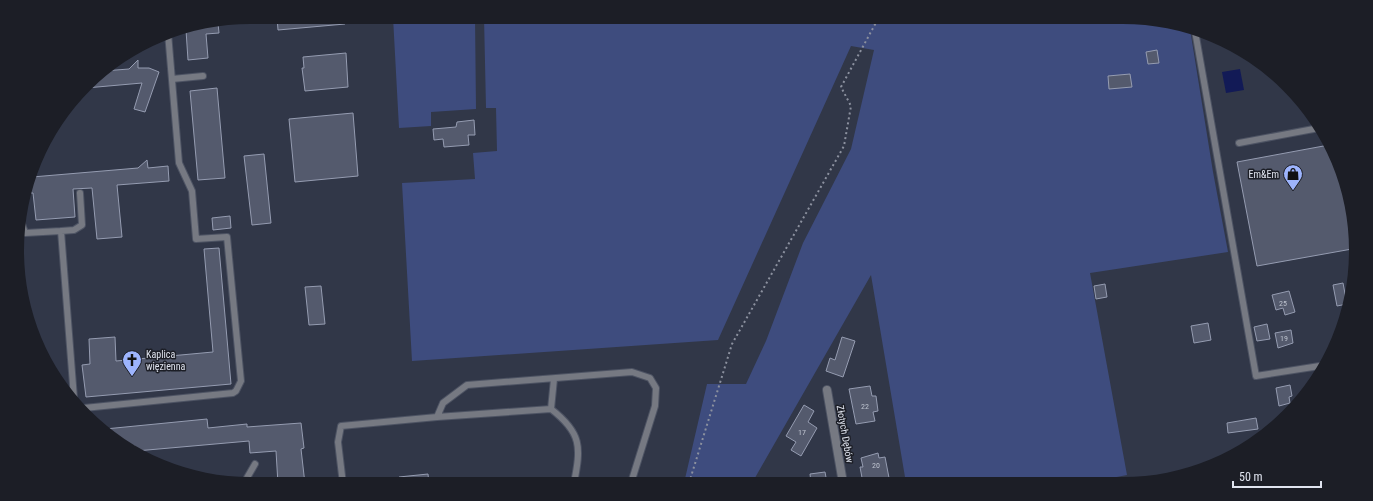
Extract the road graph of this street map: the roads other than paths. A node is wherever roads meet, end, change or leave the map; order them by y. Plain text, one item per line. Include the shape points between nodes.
1 (1196, 36) edge
2 (169, 39) edge
3 (204, 76) dead end
4 (172, 79) junction
5 (1314, 129) edge
6 (1239, 143) dead end
7 (80, 193) dead end
8 (61, 231) junction
9 (25, 232) edge
10 (1317, 366) edge
11 (554, 379) junction
12 (827, 390) dead end
13 (73, 391) edge
14 (87, 408) edge
15 (551, 409) junction
16 (437, 417) junction
17 (255, 464) dead end
18 (247, 477) edge
19 (341, 477) edge
20 (575, 477) edge
21 (633, 477) edge
22 (842, 477) edge

1 - 10 lane via 1256,376
2 - 4 lane
3 - 4 lane
4 - 14 lane via 179,163 192,191 196,239 227,237 241,382 233,393
5 - 6 lane
7 - 8 lane via 82,225 74,230
8 - 9 lane
8 - 13 lane
11 - 15 lane
11 - 16 lane via 467,385 443,403
11 - 21 lane via 632,372 650,378 656,388 654,406
12 - 22 street, Złotych Dębów
15 - 16 lane
15 - 20 lane via 565,420 577,442 579,454
16 - 19 lane via 341,426 338,442
17 - 18 lane

